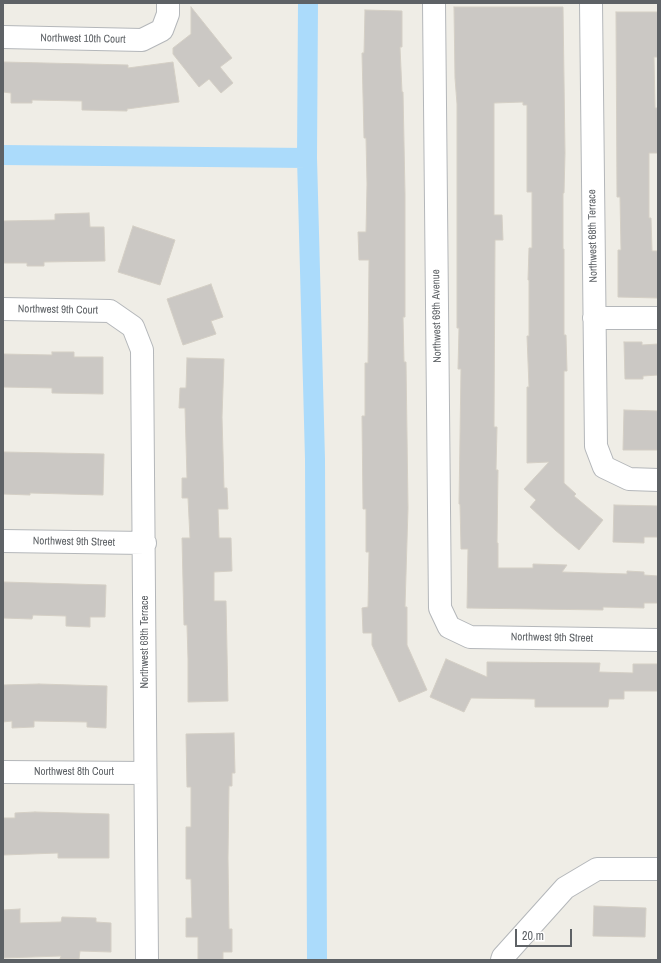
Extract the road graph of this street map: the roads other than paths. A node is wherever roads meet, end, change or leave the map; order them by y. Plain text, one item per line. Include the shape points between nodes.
1 (168, 3) edge
2 (434, 3) edge
3 (591, 3) edge
4 (3, 37) edge
5 (3, 309) edge
6 (594, 318) junction
7 (658, 318) edge
8 (133, 327) joint
9 (658, 480) edge
10 (3, 541) edge
11 (145, 543) junction
12 (449, 627) joint
13 (658, 640) edge
14 (3, 772) edge
15 (145, 772) junction
16 (658, 869) edge
17 (147, 960) edge
18 (502, 960) edge

1 - 4 street, Northwest 10th Court via 168,14 162,30 142,40
2 - 12 street, Northwest 69th Avenue via 440,608
3 - 6 street, Northwest 68th Terrace
5 - 8 street, Northwest 9th Court via 110,311
6 - 7 street
6 - 9 street, Northwest 68th Terrace via 596,446 604,467 629,479
8 - 11 street, Northwest 69th Terrace via 142,350
10 - 11 street, Northwest 9th Street
11 - 15 street, Northwest 69th Terrace
12 - 13 street, Northwest 9th Street via 470,637
14 - 15 street, Northwest 8th Court
15 - 17 street, Northwest 69th Terrace
16 - 18 street via 597,869 591,872 565,888

